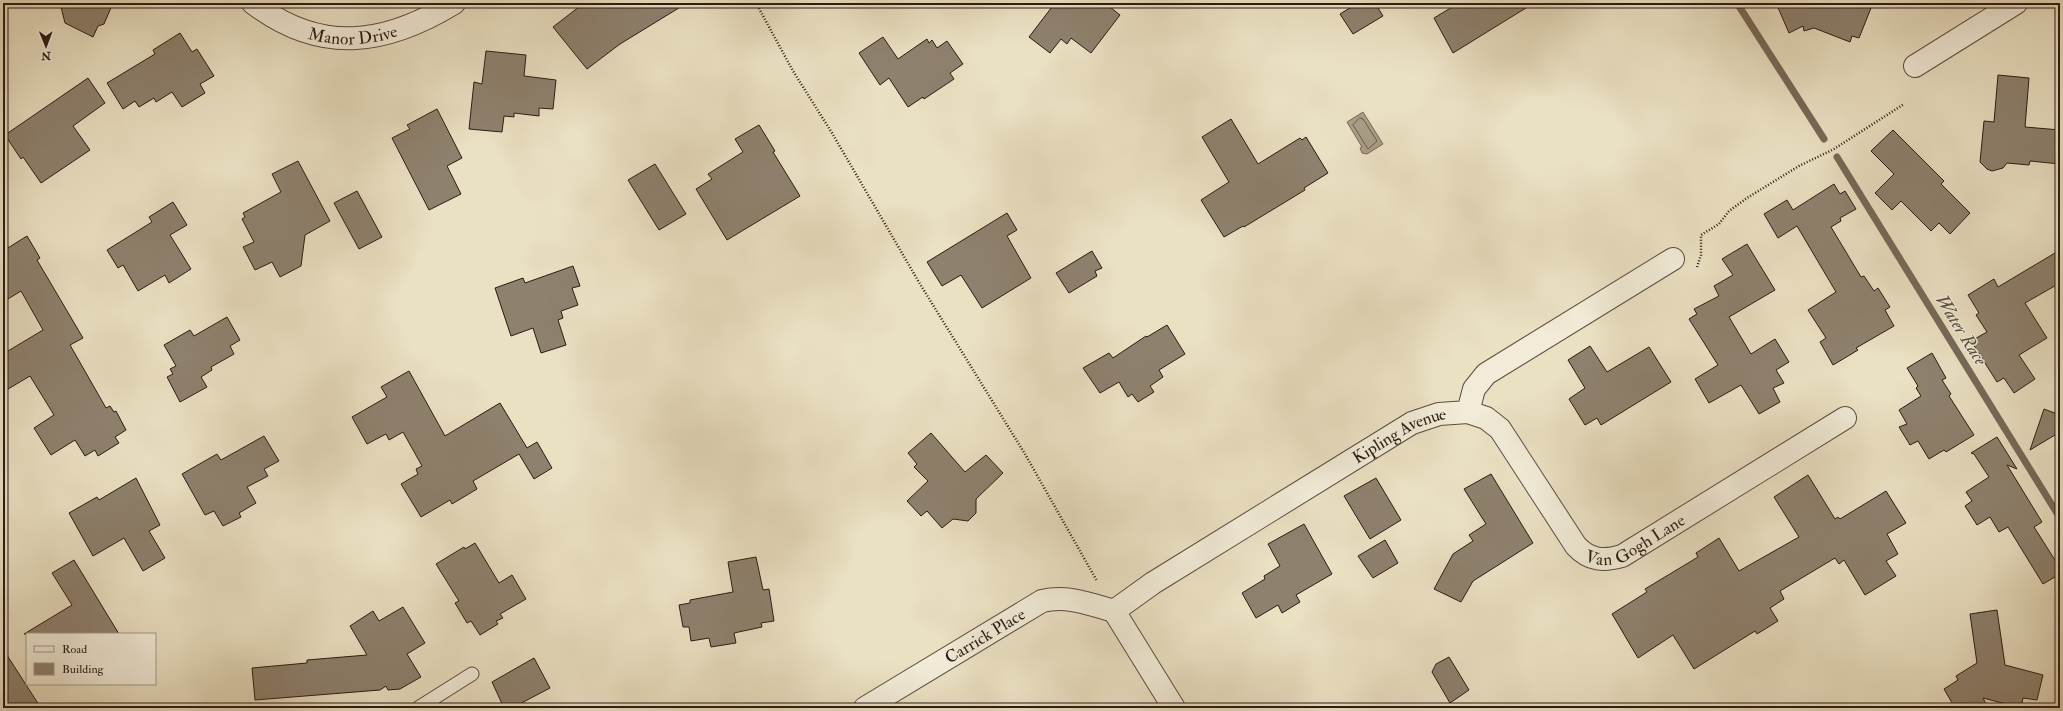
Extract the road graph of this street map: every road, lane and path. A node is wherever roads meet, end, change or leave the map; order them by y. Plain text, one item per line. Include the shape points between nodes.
1 (253, 3) edge
2 (454, 3) edge
3 (756, 3) edge
4 (2016, 3) edge
5 (1915, 66) dead end
6 (1904, 104) dead end
7 (1673, 259) dead end
8 (1695, 269) dead end
9 (1468, 412) junction
10 (1845, 418) dead end
11 (1114, 611) junction
12 (472, 674) dead end
13 (418, 708) edge
14 (865, 708) edge
15 (1174, 708) edge

1 - 2 street, Manor Drive via 284,23 341,39 368,38 403,29
3 - 11 path via 793,71 917,279 1025,454
4 - 5 street
6 - 8 path via 1834,149 1799,166 1732,208 1719,224 1701,235 1701,256
7 - 9 street, Kipling Avenue via 1486,374 1474,389
9 - 10 street, Van Gogh Lane via 1486,418 1500,428 1576,546 1589,556 1608,560 1622,556
9 - 11 street, Kipling Avenue via 1439,414 1412,423 1153,583
11 - 14 street, Carrick Place via 1078,600 1058,598 1042,601
11 - 15 street
12 - 13 lane

